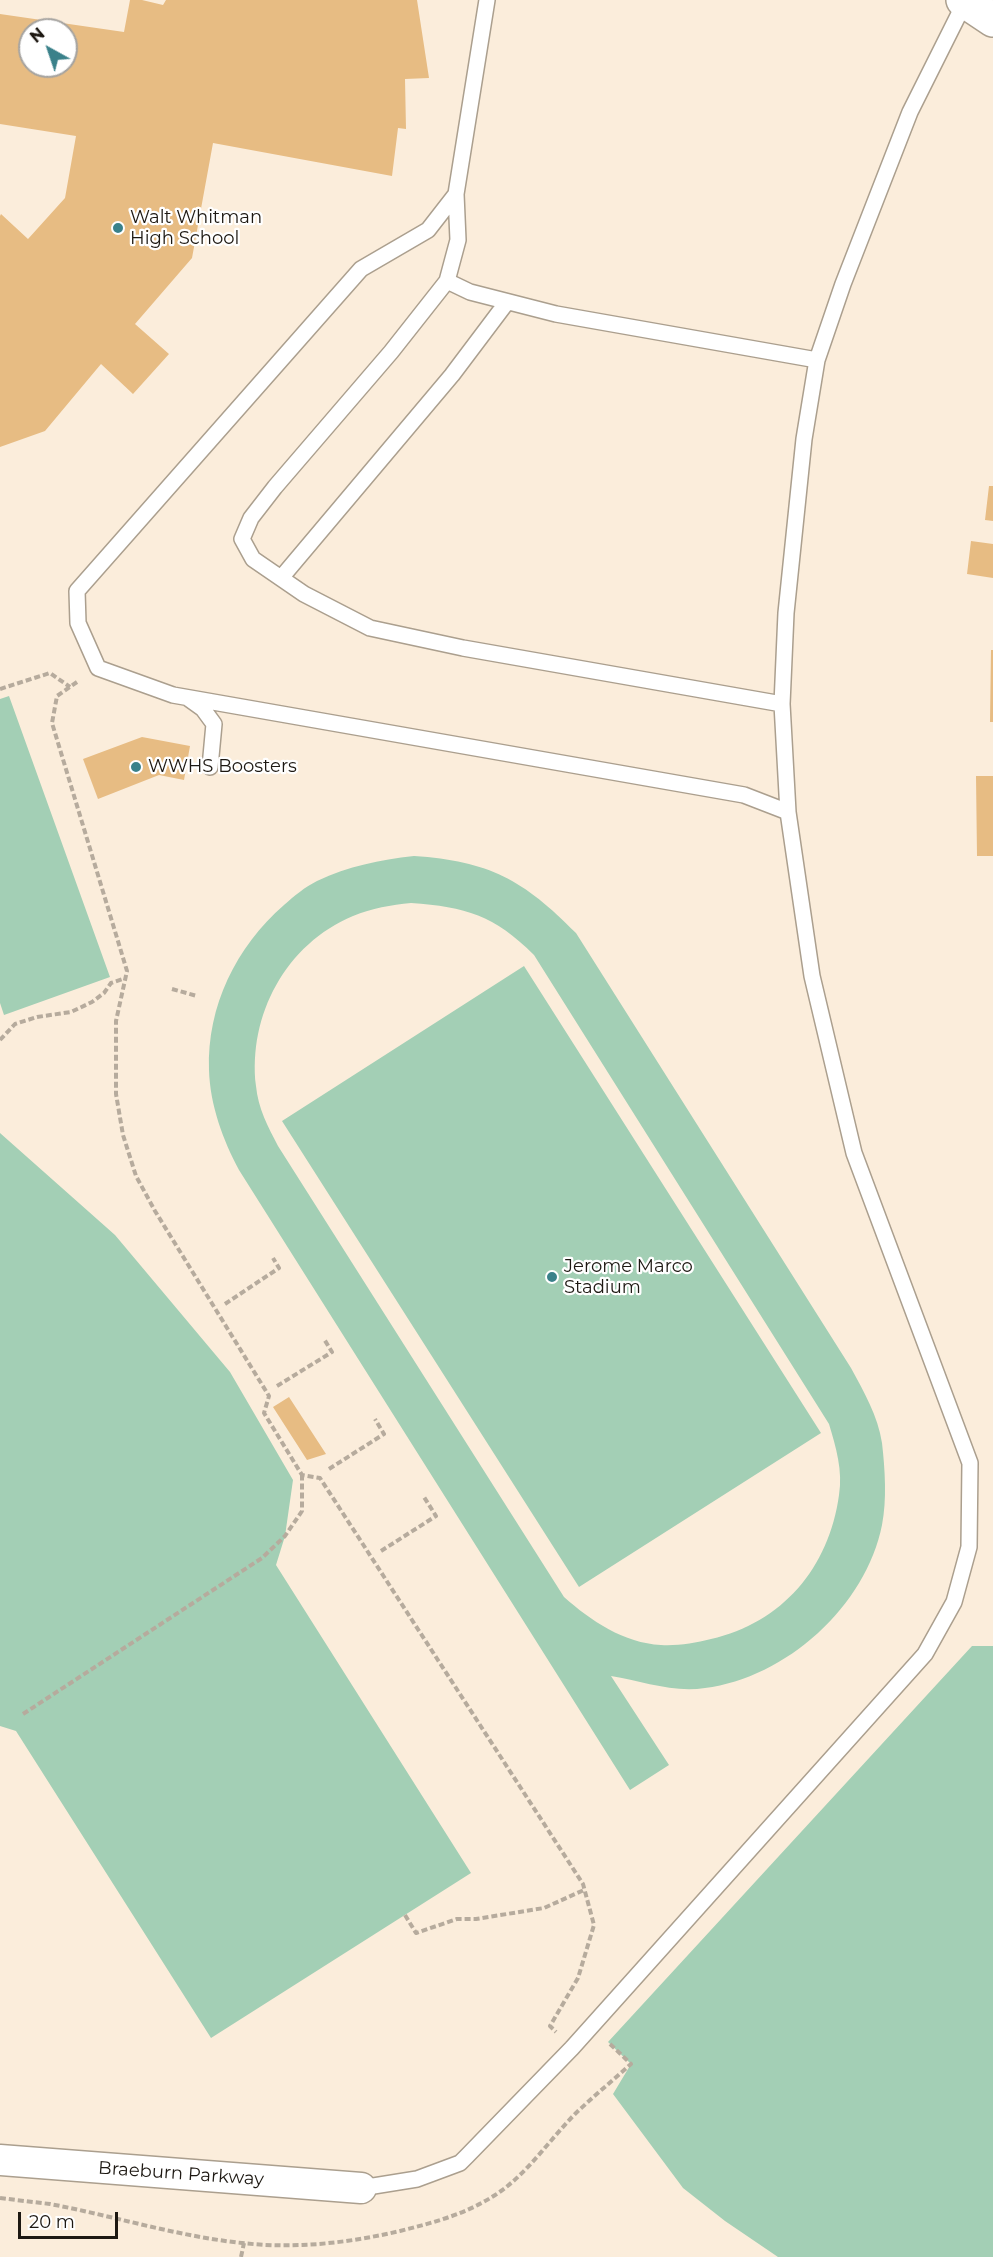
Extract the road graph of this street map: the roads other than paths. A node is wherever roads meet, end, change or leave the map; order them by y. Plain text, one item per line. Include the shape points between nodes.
1 (487, 0) edge
2 (964, 1) edge
3 (993, 20) edge
4 (456, 194) junction
5 (447, 281) junction
6 (507, 302) junction
7 (817, 360) junction
8 (281, 578) junction
9 (187, 697) junction
10 (782, 704) junction
11 (210, 767) dead end
12 (788, 812) junction
13 (0, 2160) edge
14 (361, 2188) joint

1 - 4 lane
2 - 3 street
2 - 7 lane via 910,112
4 - 5 lane via 459,240
4 - 9 lane via 428,231 361,268 77,591 78,623 98,668
5 - 6 lane
5 - 8 lane via 251,518 242,539 254,559
6 - 7 lane
6 - 8 lane via 452,375
7 - 10 lane via 804,439 786,613
8 - 10 lane via 370,628
9 - 11 lane via 214,724
9 - 12 lane via 744,795
10 - 12 lane
12 - 14 lane via 812,976 854,1153 970,1463 969,1547 954,1602 925,1654 572,2048 460,2163 417,2179
13 - 14 street, Braeburn Parkway

